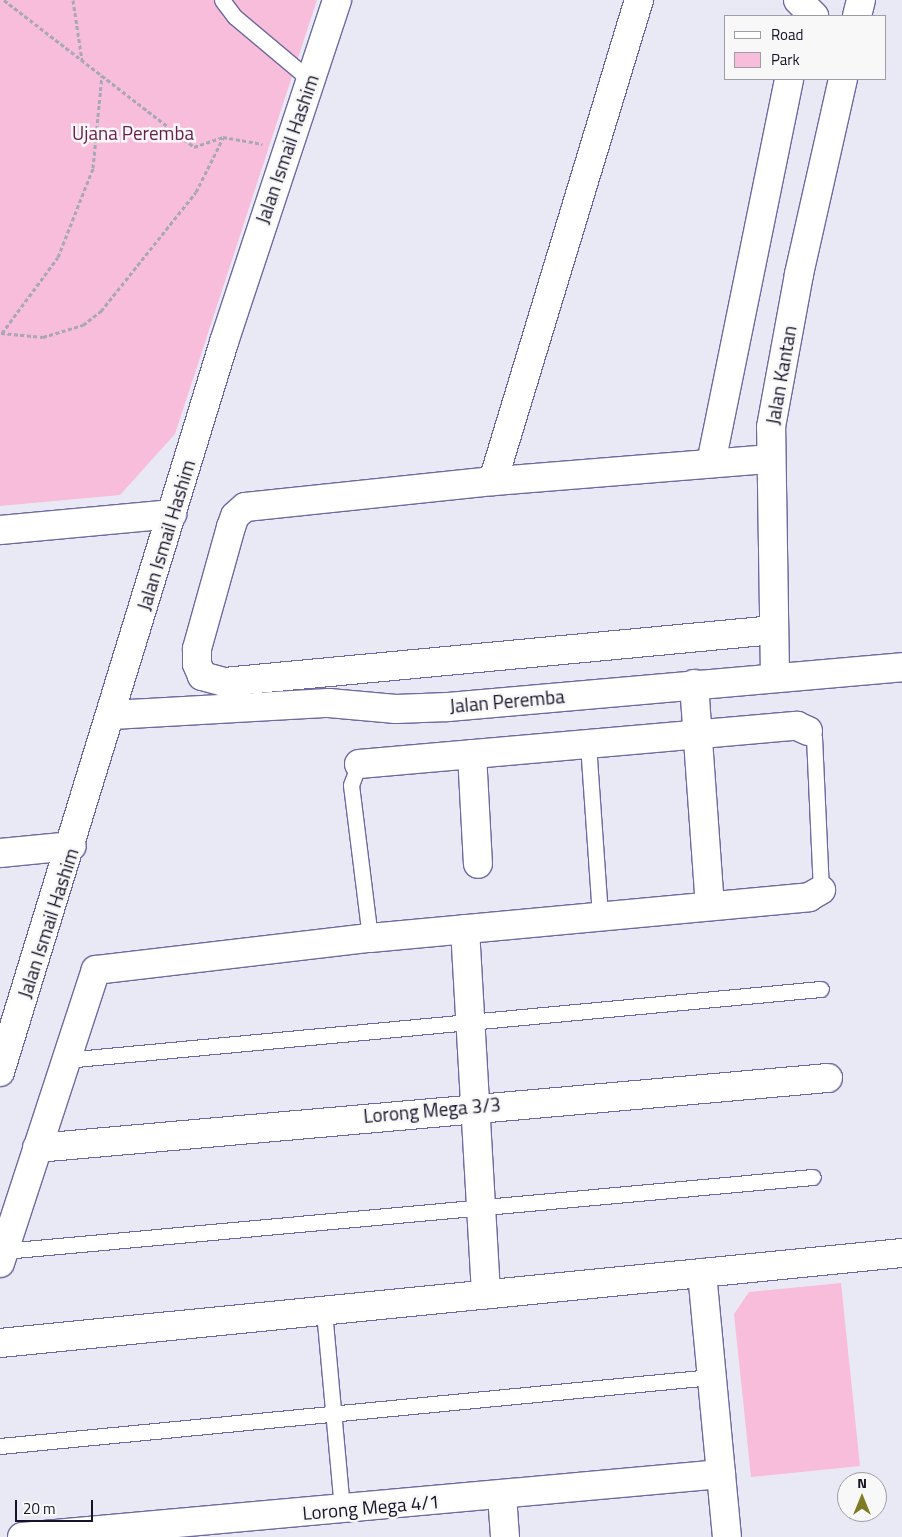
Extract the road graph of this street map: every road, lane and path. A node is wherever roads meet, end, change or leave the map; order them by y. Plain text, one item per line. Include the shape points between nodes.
1 (4, 0) edge
2 (73, 0) edge
3 (222, 0) edge
4 (337, 0) edge
5 (639, 0) edge
6 (861, 0) edge
7 (857, 15) edge
8 (82, 60) junction
9 (102, 74) junction
10 (310, 80) junction
11 (789, 80) edge
12 (843, 80) edge
13 (223, 137) junction
14 (287, 149) junction
15 (1, 333) edge
16 (769, 459) junction
17 (711, 463) junction
18 (492, 480) junction
19 (172, 514) junction
20 (0, 530) edge
21 (774, 630) junction
22 (902, 667) edge
23 (776, 676) junction
24 (694, 684) junction
25 (112, 715) junction
26 (808, 731) joint
27 (698, 735) junction
28 (588, 744) junction
29 (472, 754) junction
30 (359, 764) joint
31 (72, 846) junction
32 (0, 853) edge
33 (478, 864) dead end
34 (821, 890) joint
35 (710, 905) junction
36 (600, 915) junction
37 (465, 929) junction
38 (370, 938) junction
39 (821, 989) dead end
40 (470, 1020) junction
41 (65, 1060) junction
42 (1, 1065) edge
43 (828, 1078) dead end
44 (475, 1106) junction
45 (37, 1148) junction
46 (813, 1177) dead end
47 (481, 1206) junction
48 (902, 1253) edge
49 (2, 1257) edge
50 (702, 1273) junction
51 (486, 1294) junction
52 (324, 1311) junction
53 (0, 1344) edge
54 (712, 1377) junction
55 (334, 1414) junction
56 (0, 1446) edge
57 (721, 1474) junction
58 (502, 1495) junction
59 (342, 1510) junction
60 (22, 1537) edge
61 (505, 1537) edge
62 (726, 1537) edge

1 - 8 path
2 - 8 path
3 - 10 lane via 235,17
4 - 10 street, Jalan Ismail Hashim
5 - 18 street
6 - 7 street
8 - 9 path
9 - 13 path via 194,147
9 - 15 path via 93,168 58,257
10 - 14 street, Jalan Ismail Hashim
11 - 17 street
12 - 16 street, Jalan Kantan via 799,274
13 - 14 path
13 - 15 path via 196,192 101,310 84,325 43,337
14 - 19 street, Jalan Ismail Hashim
16 - 17 street
16 - 21 street, Jalan Kantan
17 - 18 street
18 - 21 street via 246,507 235,516 197,649 202,676 224,682 400,668
19 - 20 street
19 - 25 street, Jalan Ismail Hashim
21 - 23 street, Jalan Kantan
22 - 23 street, Jalan Peremba
23 - 24 street, Jalan Peremba
24 - 25 street, Jalan Peremba via 448,707 396,709 329,703
24 - 27 street
25 - 31 street, Jalan Ismail Hashim
26 - 27 street via 797,726
26 - 34 lane via 814,737
27 - 28 street
27 - 35 street
28 - 29 street
28 - 36 lane
29 - 30 street
29 - 33 street
30 - 38 lane via 352,784
31 - 32 street
31 - 42 street, Jalan Ismail Hashim
34 - 35 street via 809,897
35 - 36 street
36 - 37 street
37 - 38 street
37 - 40 street
38 - 41 street via 107,965 90,979
39 - 40 lane
40 - 41 lane
40 - 44 street
41 - 45 street
43 - 44 street, Lorong Mega 3/3
44 - 45 street, Lorong Mega 3/3
44 - 47 street
45 - 49 street
46 - 47 lane
47 - 49 lane
47 - 51 street
48 - 50 street
50 - 51 street
50 - 54 street
51 - 52 street
52 - 53 street
52 - 55 lane
54 - 55 lane
54 - 57 street
55 - 56 lane
55 - 59 lane
57 - 58 street, Lorong Mega 4/1
57 - 62 street
58 - 59 street, Lorong Mega 4/1
58 - 61 street
59 - 60 street, Lorong Mega 4/1

